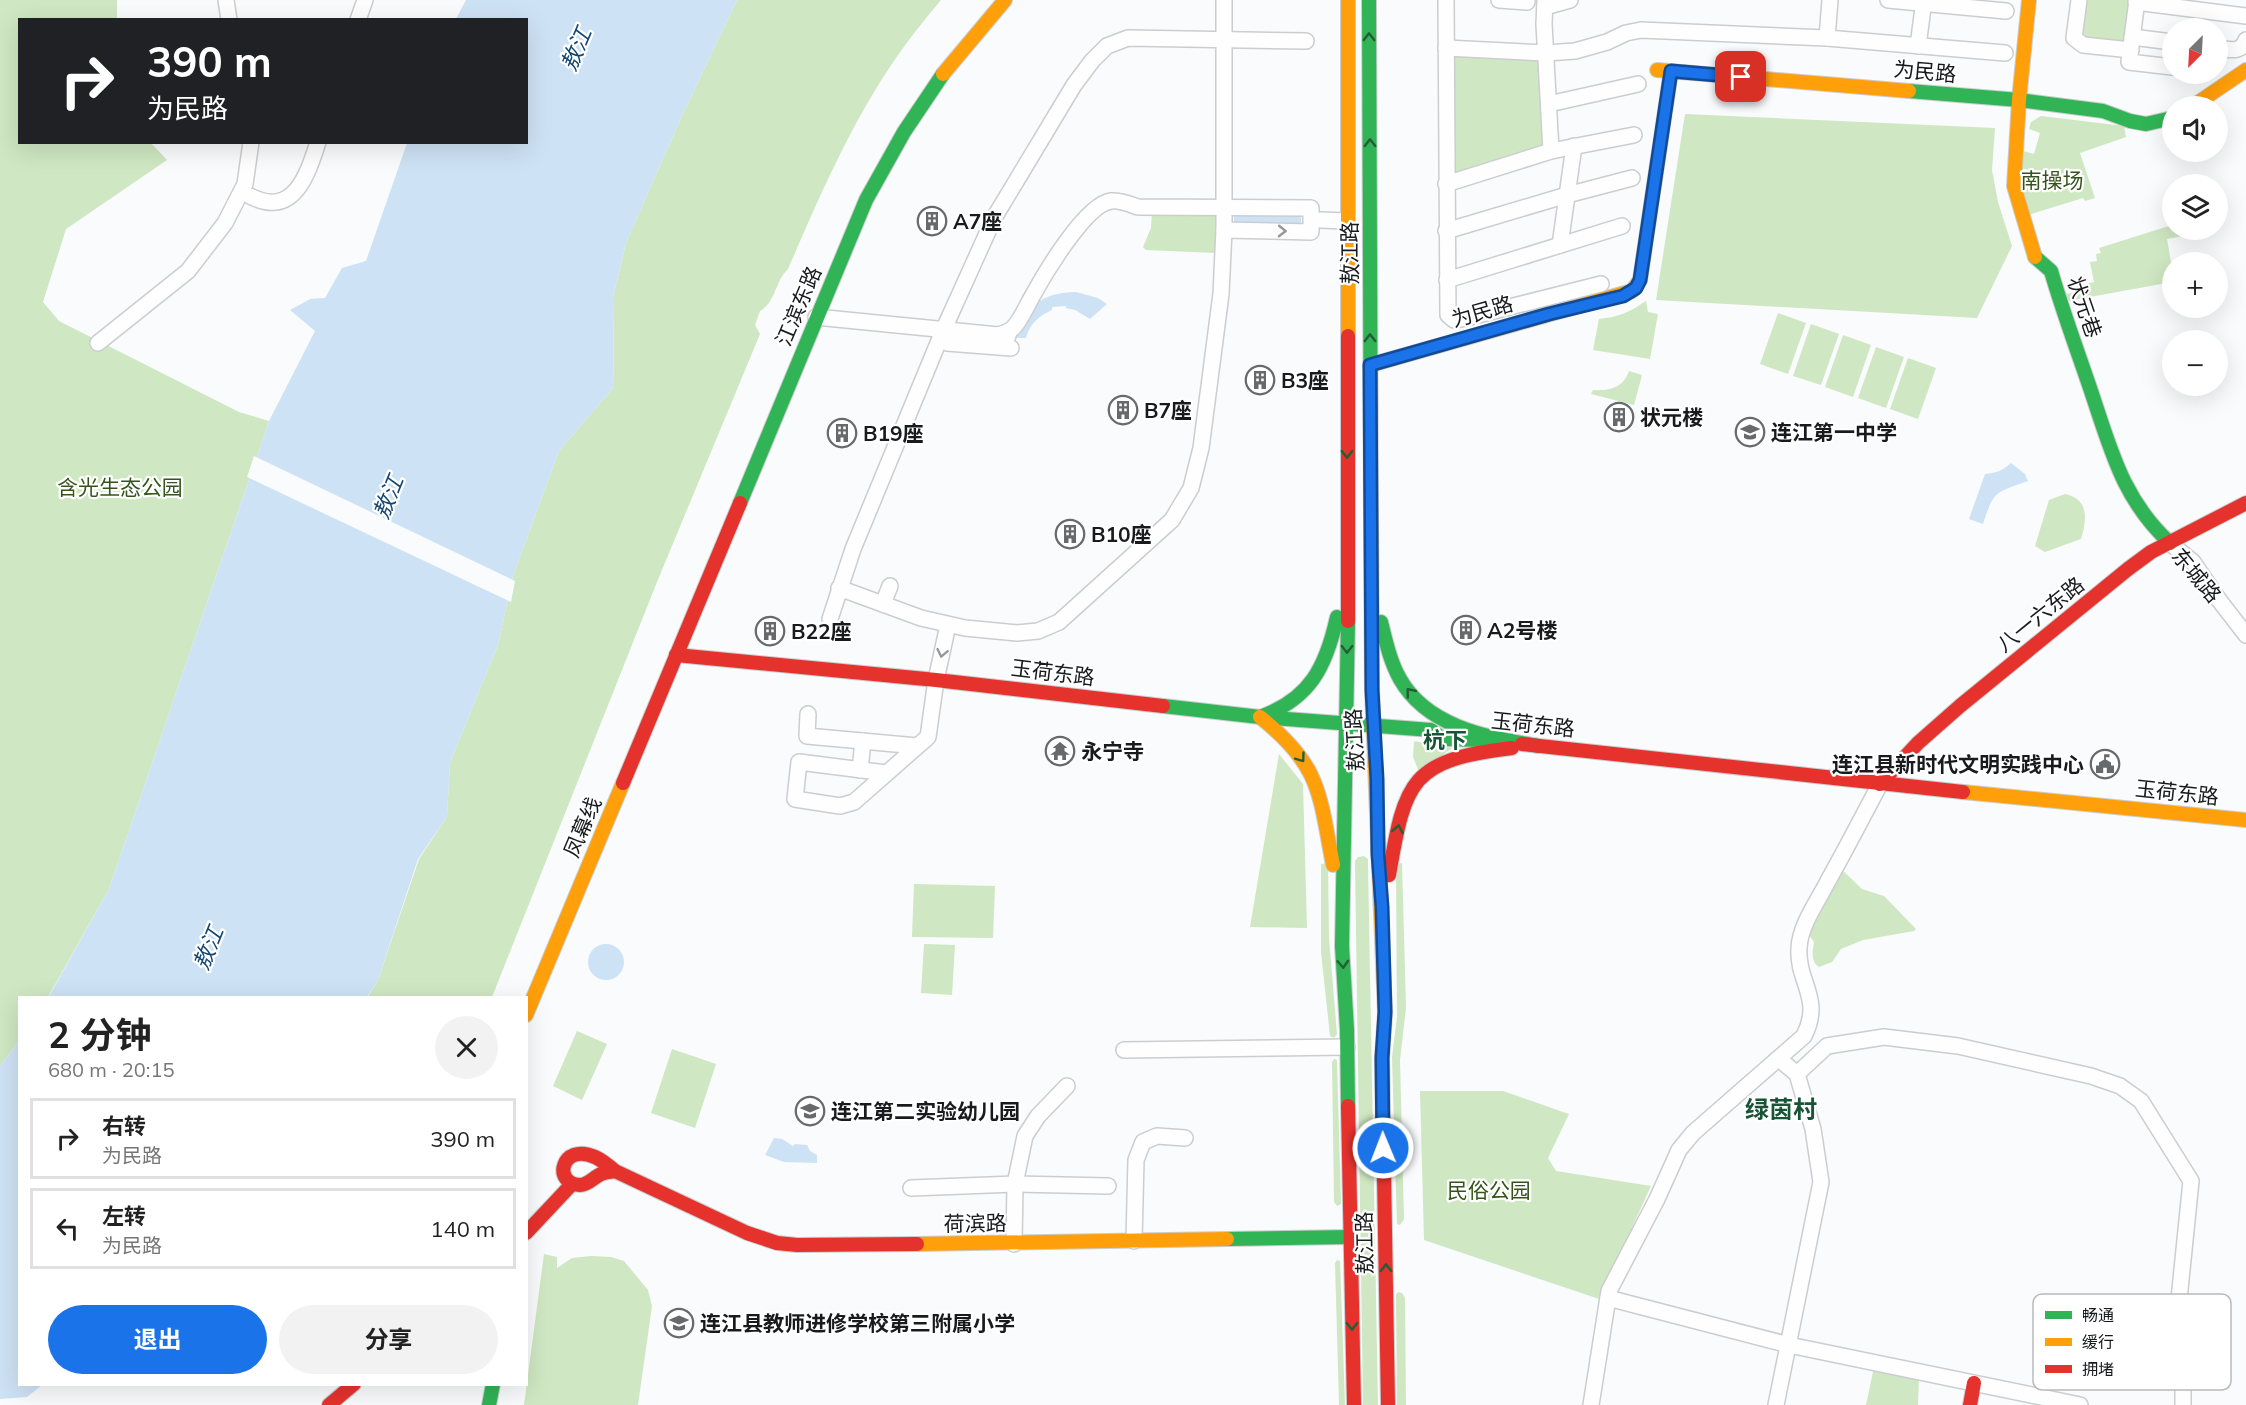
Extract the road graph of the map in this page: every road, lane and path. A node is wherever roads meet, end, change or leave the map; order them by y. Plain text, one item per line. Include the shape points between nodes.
1 (226, 0) edge
2 (365, 0) edge
3 (1005, 0) edge
4 (1224, 0) edge
5 (1348, 0) edge
6 (1369, 0) edge
7 (1446, 0) edge
8 (1499, 0) edge
9 (1570, 0) edge
10 (1830, 0) edge
11 (1888, 0) edge
12 (2029, 0) edge
13 (2079, 0) edge
14 (2136, 1) edge
15 (1527, 2) dead end
16 (1924, 2) edge
17 (1545, 3) edge
18 (2006, 11) dead end
19 (2246, 16) edge
20 (229, 18) edge
21 (359, 18) edge
22 (1223, 38) junction
23 (1827, 38) junction
24 (2246, 40) edge
25 (1306, 41) dead end
26 (2162, 42) edge
27 (2131, 44) junction
28 (1918, 46) junction
29 (1446, 48) junction
30 (2228, 49) edge
31 (1546, 53) junction
32 (2005, 53) dead end
33 (2162, 66) edge
34 (2246, 70) edge
35 (1638, 84) dead end
36 (2208, 96) edge
37 (2019, 100) junction
38 (1549, 104) junction
39 (2162, 121) edge
40 (1634, 135) dead end
41 (251, 144) edge
42 (317, 144) edge
43 (1574, 146) junction
44 (1551, 151) junction
45 (1632, 178) dead end
46 (1446, 184) junction
47 (1567, 195) junction
48 (250, 196) dead end
49 (1224, 207) junction
50 (1314, 220) junction
51 (1347, 220) junction
52 (1622, 226) dead end
53 (1224, 230) junction
54 (1446, 231) junction
55 (1560, 245) junction
56 (1447, 280) junction
57 (1601, 284) dead end
58 (816, 318) junction
59 (943, 339) junction
60 (98, 343) dead end
61 (1370, 365) junction
62 (932, 379) dead end
63 (2246, 503) edge
64 (2151, 526) junction
65 (2170, 543) junction
66 (2151, 552) junction
67 (1347, 570) junction
68 (1371, 570) junction
69 (890, 586) dead end
70 (839, 588) junction
71 (883, 604) junction
72 (830, 619) dead end
73 (948, 625) junction
74 (2246, 635) edge
75 (676, 655) junction
76 (936, 680) junction
77 (808, 714) dead end
78 (1260, 717) junction
79 (1440, 719) junction
80 (1346, 723) junction
81 (1374, 725) junction
82 (1431, 730) junction
83 (863, 741) junction
84 (917, 746) junction
85 (1538, 746) junction
86 (860, 770) junction
87 (885, 773) junction
88 (1880, 784) junction
89 (2246, 820) edge
90 (1343, 850) junction
91 (1378, 854) junction
92 (1342, 905) junction
93 (1382, 907) junction
94 (528, 1010) edge
95 (1347, 1047) junction
96 (1124, 1050) dead end
97 (1779, 1059) junction
98 (1797, 1074) junction
99 (1067, 1086) dead end
100 (1185, 1138) dead end
101 (615, 1172) junction
102 (572, 1184) junction
103 (1015, 1184) junction
104 (1108, 1186) dead end
105 (911, 1188) dead end
106 (528, 1231) edge
107 (1350, 1237) junction
108 (1134, 1241) junction
109 (1014, 1244) junction
110 (2179, 1294) edge
111 (1608, 1298) junction
112 (1789, 1345) junction
113 (1974, 1383) junction
114 (352, 1386) edge
115 (493, 1386) edge
116 (2182, 1390) edge
117 (329, 1405) edge
118 (489, 1405) edge
119 (1354, 1405) edge
120 (1388, 1405) edge
121 (1591, 1405) edge
122 (1776, 1405) edge
123 (1970, 1405) edge
124 (2080, 1405) edge
125 (2182, 1405) edge

1 - 20 street
2 - 21 street
3 - 58 main road, 江滨东路 via 961,51 897,145 866,200
4 - 22 street
5 - 51 main road, 敖江路
61 -> 6 main road, 敖江路
7 - 29 street
8 - 15 street
9 - 17 street
10 - 23 street
11 - 16 street
12 - 37 main road, 状元巷
13 - 27 street via 2074,38 2083,45
14 - 19 street
14 - 27 street
16 - 18 street
16 - 28 street
17 - 31 street
22 - 25 street
22 - 49 street
22 - 59 street via 1128,38 1107,46 1092,61 994,218
23 - 28 street
23 - 31 street via 1641,30 1575,51
24 - 30 street via 2241,48
26 - 27 street
27 - 33 street via 2129,62
28 - 32 street
29 - 31 street
29 - 46 street
31 - 38 street
34 - 36 main road
35 - 38 street
37 - 39 main road, 为民路 via 2103,111 2141,124
37 - 61 main road, 为民路 via 1664,70 1636,288 1623,296
37 - 64 main road, 状元巷 via 2013,186 2022,221 2034,256 2050,271 2118,469 2133,501
38 - 44 street
40 - 43 street
41 - 60 street via 245,184 225,223 188,271
42 - 48 street via 297,192 281,201 264,203
43 - 44 street
43 - 47 street
44 - 46 street
45 - 47 street
46 - 54 street
47 - 54 street
47 - 55 street
49 - 50 street via 1311,208
49 - 53 street
49 - 59 street via 1138,207 1109,201 1076,228 1014,327 1007,332 1007,340
50 - 51 street
53 -> 50 street via 1311,232
51 -> 67 main road, 敖江路
52 - 55 street
53 - 73 street via 1221,294 1201,448 1191,488 1172,520 1059,622 1038,631 1017,633
54 - 56 street
55 - 56 street
56 - 57 street via 1448,315 1454,320
58 - 59 street
58 - 75 main road, 江滨东路
59 - 62 street
59 - 70 street
61 - 68 main road, 敖江路
63 - 65 main road, 八一六东路
64 - 65 main road, 状元巷
64 - 66 main road
65 - 66 main road, 八一六东路
65 - 74 street, 东城路 via 2193,562
66 - 88 main road, 八一六东路 via 1959,706
67 - 78 main road via 1332,645 1322,667 1301,696 1286,708
67 -> 80 main road, 敖江路
79 -> 68 main road via 1422,706 1394,669 1383,637
68 - 81 main road, 敖江路
69 - 71 street
70 - 71 street
70 - 72 street
71 - 73 street
73 -> 76 street
75 - 76 main road, 玉荷东路
75 - 94 main road, 凤幕线
76 - 78 main road, 玉荷东路
76 - 84 street via 928,737
77 - 83 street via 807,736
78 - 80 main road, 玉荷东路
78 -> 92 main road via 1282,734 1314,779
79 - 82 main road
79 - 85 main road via 1470,732
80 - 81 main road, 玉荷东路
80 - 90 main road, 敖江路
81 - 82 main road, 玉荷东路
81 - 91 main road, 敖江路
82 - 85 main road, 玉荷东路 via 1440,739 1451,741 1461,737
83 - 84 street
83 - 86 street
84 - 87 street
85 - 88 main road, 玉荷东路
93 -> 85 main road via 1400,815 1411,789 1426,772 1480,752
86 - 87 street
86 - 87 street via 799,762 795,800 840,806 854,802
88 - 89 main road, 玉荷东路
88 - 97 street via 1808,919 1799,946 1800,964 1811,996 1809,1026 1804,1036
90 - 91 main road via 1347,840 1361,834 1374,841
90 - 92 main road, 敖江路
91 - 93 main road, 敖江路
92 -> 95 main road, 敖江路
120 -> 93 main road, 敖江路
95 - 96 street
95 - 107 main road, 敖江路
97 - 98 street
97 - 111 street via 1679,1149
98 - 110 street via 1827,1046 1884,1037 1958,1046 2120,1086 2142,1101 2191,1181
98 - 112 street via 1813,1129 1821,1182
99 - 103 street via 1025,1136
100 - 108 street via 1157,1136 1143,1142 1136,1160
101 - 102 main road via 599,1175 584,1185
101 - 102 main road, 荷滨路 via 604,1162 576,1152 567,1157 563,1167
101 - 109 main road, 荷滨路 via 747,1233 787,1244
102 - 106 main road
103 - 104 street
103 - 105 street
103 - 109 street
107 - 108 main road, 荷滨路
107 -> 119 main road, 敖江路
108 - 109 main road, 荷滨路
111 - 112 street
111 - 121 street
112 - 113 street
112 - 122 street
113 - 123 main road
113 - 124 street
114 - 117 main road
115 - 118 main road
116 - 125 street

